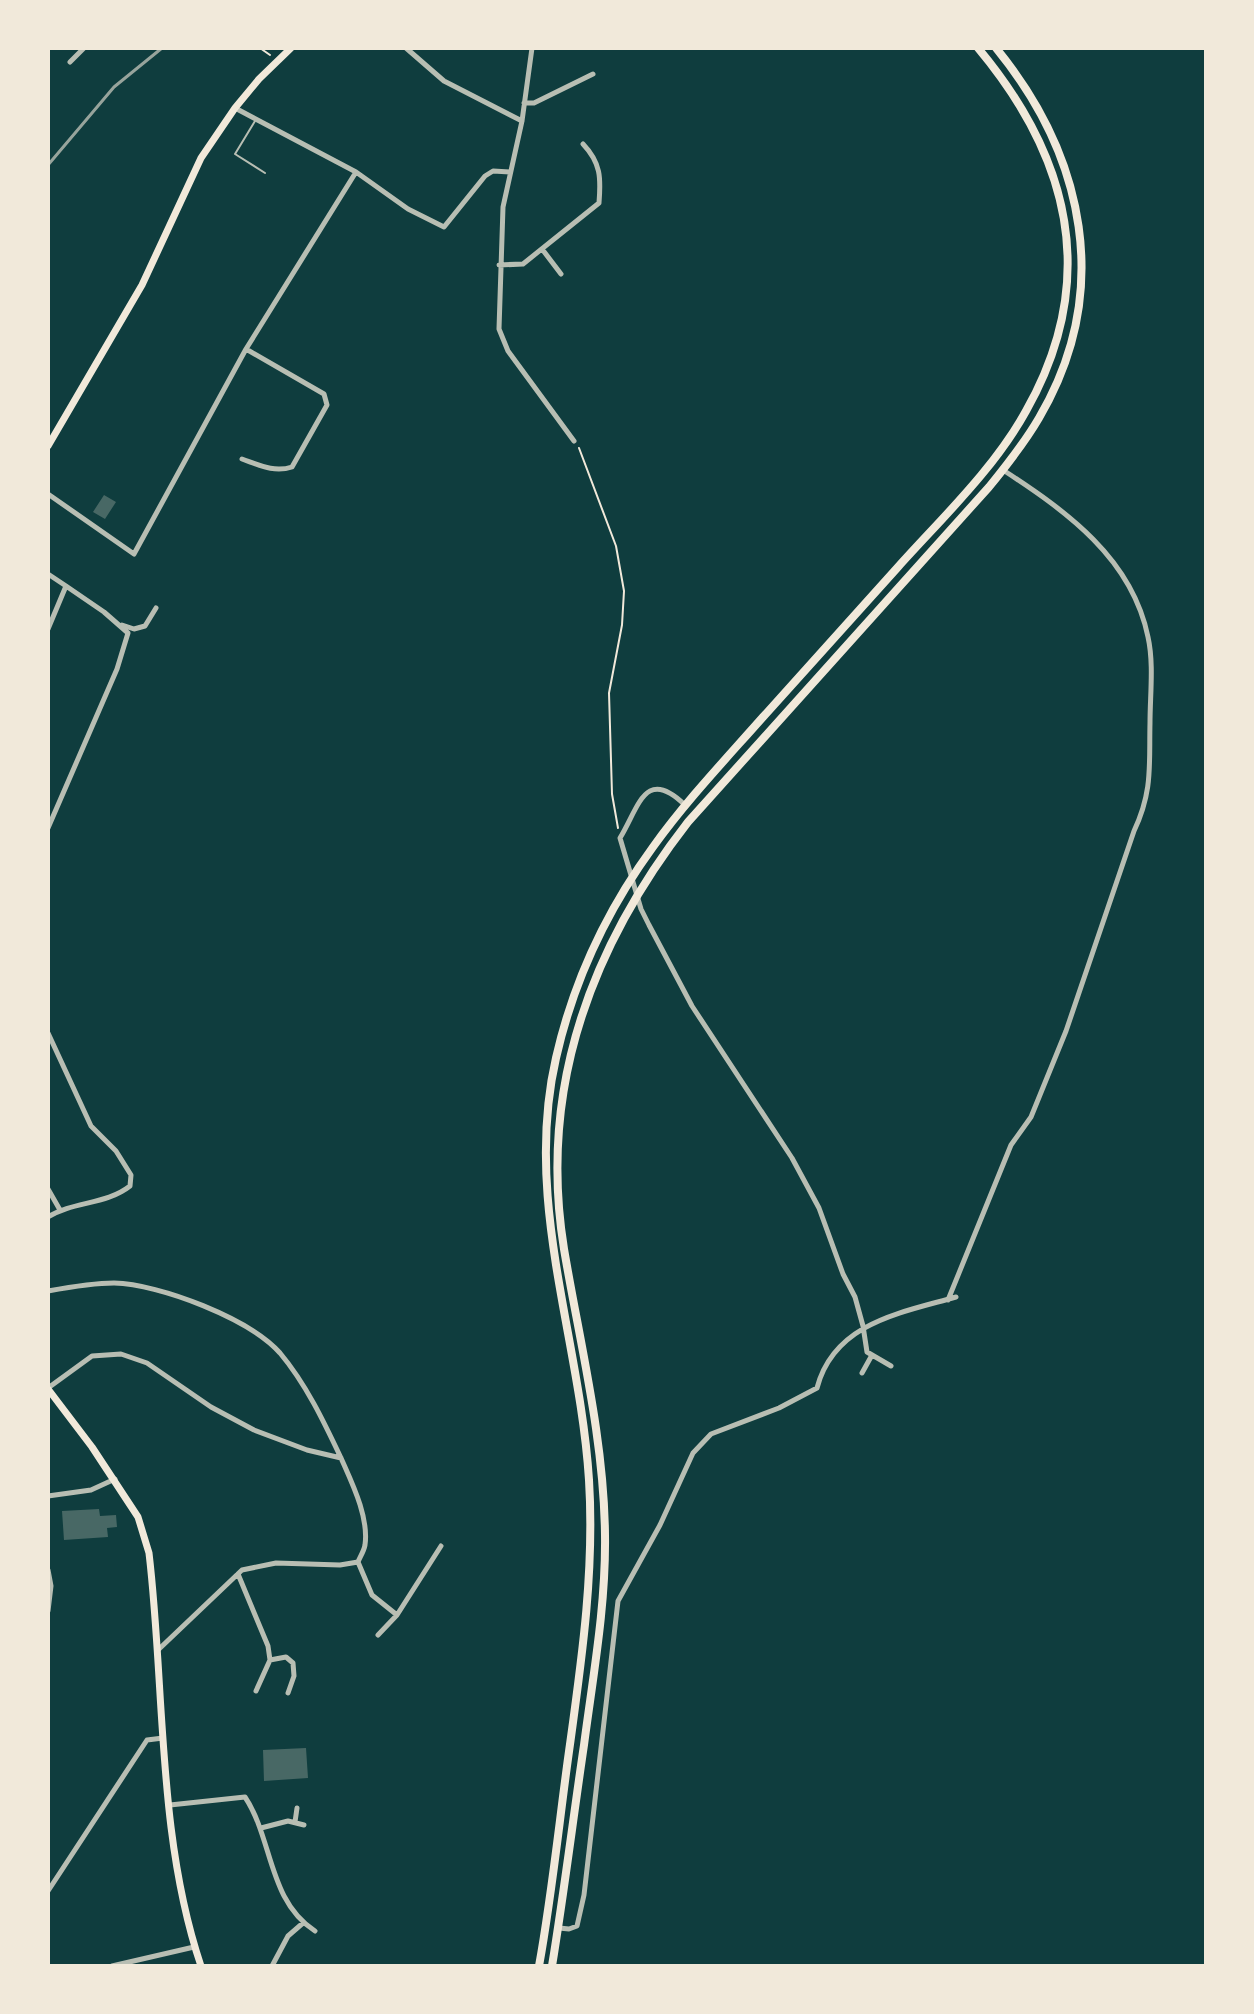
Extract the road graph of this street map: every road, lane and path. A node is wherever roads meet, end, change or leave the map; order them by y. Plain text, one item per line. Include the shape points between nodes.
1 (84, 48) edge
2 (260, 48) edge
3 (291, 48) edge
4 (406, 48) edge
5 (532, 48) edge
6 (978, 48) edge
7 (996, 48) edge
8 (277, 61) junction
9 (70, 62) dead end
10 (593, 74) dead end
11 (524, 103) junction
12 (235, 108) junction
13 (256, 120) junction
14 (522, 121) junction
15 (583, 144) dead end
16 (356, 172) junction
17 (510, 172) junction
18 (265, 173) dead end
19 (542, 249) junction
20 (499, 265) junction
21 (561, 274) dead end
22 (246, 349) junction
23 (574, 441) joint
24 (48, 446) edge
25 (242, 459) dead end
26 (1003, 470) junction
27 (48, 494) edge
28 (48, 574) edge
29 (66, 586) junction
30 (156, 608) dead end
31 (121, 624) junction
32 (48, 629) edge
33 (685, 806) junction
34 (48, 828) edge
35 (620, 838) junction
36 (48, 1033) edge
37 (48, 1189) edge
38 (60, 1210) junction
39 (48, 1217) edge
40 (48, 1291) edge
41 (956, 1297) dead end
42 (948, 1300) junction
43 (863, 1326) junction
44 (872, 1355) junction
45 (891, 1366) dead end
46 (862, 1373) dead end
47 (48, 1389) edge
48 (341, 1458) junction
49 (115, 1479) junction
50 (48, 1496) edge
51 (441, 1546) dead end
52 (358, 1562) junction
53 (48, 1570) edge
54 (238, 1574) junction
55 (48, 1611) edge
56 (397, 1615) junction
57 (378, 1635) dead end
58 (158, 1650) junction
59 (270, 1660) junction
60 (256, 1691) dead end
61 (288, 1693) dead end
62 (163, 1738) junction
63 (170, 1805) junction
64 (297, 1808) dead end
65 (295, 1822) junction
66 (304, 1825) dead end
67 (261, 1828) junction
68 (48, 1891) edge
69 (303, 1923) junction
70 (558, 1928) junction
71 (315, 1931) dead end
72 (194, 1947) junction
73 (112, 1966) edge
74 (201, 1966) edge
75 (272, 1966) edge
76 (539, 1966) edge
77 (552, 1966) edge

1 - 9 street
2 - 8 path
3 - 8 main road
4 - 14 street via 444,81
5 - 11 street
6 - 33 highway via 1033,126 1061,201 1066,287 1043,378 1006,442 962,495
7 - 26 highway via 1056,142 1074,197 1082,264 1076,322 1057,381
8 - 12 main road
10 - 11 street
11 - 14 street
12 - 13 street
12 - 24 main road via 194,170 142,285
13 - 16 street
13 - 18 lane via 235,154
14 - 17 street
15 - 19 street via 595,157 601,177 599,203
16 - 17 street via 444,227 485,176
16 - 22 street
17 - 20 street
19 - 20 street via 523,264
19 - 21 street
20 - 23 street via 499,329 508,351
22 - 25 street via 324,394 327,405 292,467 268,469
22 - 27 street via 134,554
23 - 35 path via 616,546 624,591 609,693 612,794
26 - 42 street via 1089,533 1130,587 1149,638 1152,769 1066,1031 1031,1117 1011,1145
26 - 70 highway via 670,845 615,934 577,1028 560,1116 558,1194 595,1415 605,1546 595,1662
28 - 29 street
29 - 31 street
29 - 32 street
30 - 31 street via 145,626
31 - 34 street via 128,633 117,669
33 - 35 street via 657,788 642,798
33 - 76 highway via 637,870 578,983 549,1100 546,1191 589,1474 591,1530 587,1613
35 - 43 street via 641,909 692,1006 819,1208
36 - 38 street via 91,1126 131,1175 130,1186 118,1195
37 - 38 street
38 - 39 street
40 - 48 street via 116,1283 142,1287 207,1306 246,1328 278,1351
41 - 42 street
42 - 43 street
43 - 44 street
43 - 70 street via 833,1352 817,1388 711,1434 693,1453 618,1601 584,1895 577,1926
44 - 45 street
44 - 46 street
47 - 48 street via 92,1356 121,1354 147,1363 254,1430
47 - 49 main road
48 - 52 street via 363,1517 365,1546
49 - 50 street via 91,1490
49 - 58 main road via 138,1517 149,1553
51 - 56 street
52 - 54 street via 276,1563
52 - 56 street via 372,1595
53 - 55 street
54 - 58 street
54 - 59 street
56 - 57 street
58 - 62 main road
59 - 60 street
59 - 61 street via 286,1657 293,1663
62 - 63 main road
62 - 68 street via 147,1740
63 - 67 street via 245,1797
63 - 72 main road
64 - 65 street
65 - 66 street
65 - 67 street
67 - 69 street via 276,1881
69 - 71 street
69 - 75 street via 288,1936
70 - 77 highway
72 - 73 street
72 - 74 main road

